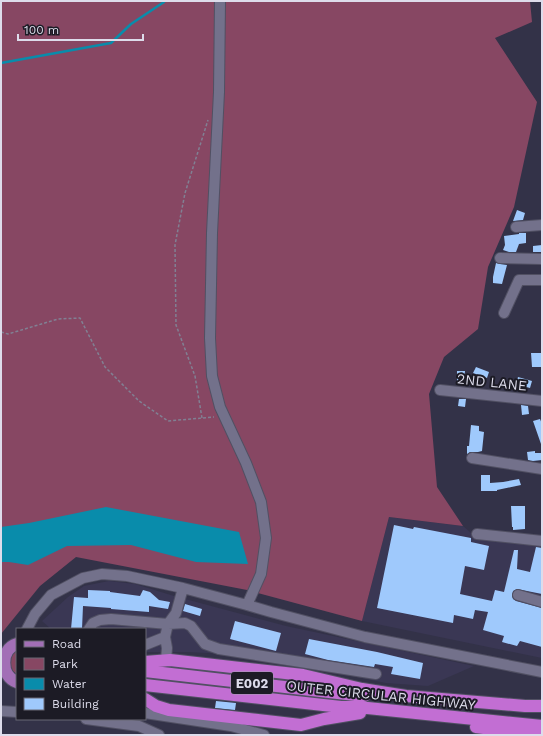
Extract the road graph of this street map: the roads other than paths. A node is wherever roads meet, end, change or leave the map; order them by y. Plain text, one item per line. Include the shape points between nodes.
1 (220, 1) edge
2 (542, 226) edge
3 (516, 227) dead end
4 (500, 258) dead end
5 (542, 259) edge
6 (542, 280) edge
7 (504, 313) dead end
8 (440, 390) dead end
9 (542, 401) edge
10 (472, 458) dead end
11 (542, 469) edge
12 (477, 534) dead end
13 (542, 541) edge
14 (183, 588) junction
15 (518, 595) dead end
16 (542, 602) edge
17 (247, 605) junction
18 (168, 624) junction
19 (28, 628) edge
20 (90, 628) edge
21 (165, 637) junction
22 (16, 644) edge
23 (146, 645) edge
24 (3, 653) edge
25 (166, 660) junction
26 (146, 662) edge
27 (146, 667) edge
28 (2, 671) edge
29 (146, 671) edge
30 (542, 672) edge
31 (376, 674) dead end
32 (146, 679) edge
33 (16, 682) edge
34 (146, 685) edge
35 (146, 691) edge
36 (146, 692) edge
37 (146, 700) edge
38 (359, 705) junction
39 (542, 706) edge
40 (341, 707) junction
41 (1, 710) edge
42 (16, 712) edge
43 (146, 713) edge
44 (542, 713) edge
45 (94, 720) edge
46 (542, 726) edge
47 (159, 735) edge
48 (264, 735) edge
49 (538, 735) edge

1 - 17 street via 210,338 212,376 220,407 261,502 266,538 261,574
2 - 3 street
4 - 5 street
6 - 7 street via 519,280
8 - 9 street, 2ND LANE
10 - 11 street
12 - 13 street
14 - 17 street
14 - 18 street via 176,613
14 - 19 street via 127,576 102,574 83,578 51,595 35,614
15 - 16 street
17 - 30 street via 365,637
18 - 20 street via 100,620 92,623
18 - 21 street
18 - 31 street via 185,623 191,626 205,644 219,649
21 - 23 street
21 - 25 street
22 - 24 main road
24 - 28 main road
25 - 26 highway
25 - 39 highway via 303,675 406,696
27 - 38 highway via 170,666 338,689
28 - 33 main road
29 - 38 highway, OUTER CIRCULAR HIGHWAY / E002
32 - 38 highway
34 - 40 highway, OUTER CIRCULAR HIGHWAY / E002
35 - 40 highway via 301,710
36 - 38 highway via 164,701 293,718
37 - 38 highway via 169,710 301,725
38 - 40 highway, OUTER CIRCULAR HIGHWAY / E002
38 - 44 highway, OUTER CIRCULAR HIGHWAY / E002
38 - 46 highway, OUTER CIRCULAR HIGHWAY / E002
38 - 49 highway
41 - 42 street
43 - 48 street via 232,726
45 - 47 street via 139,726

